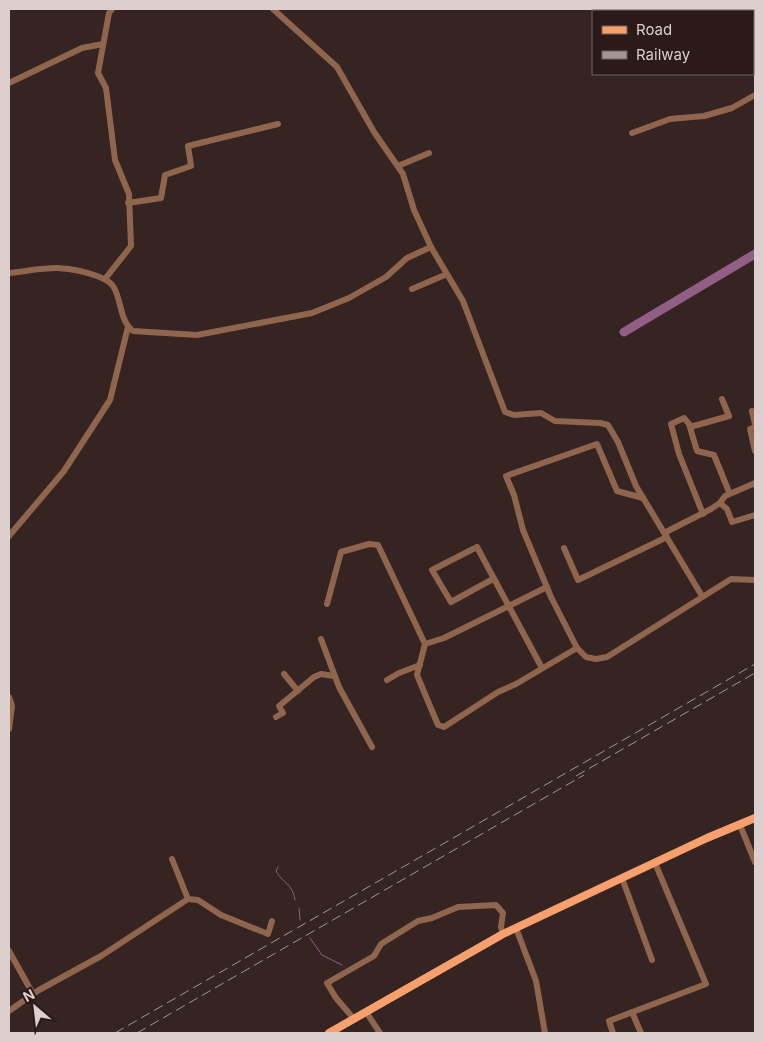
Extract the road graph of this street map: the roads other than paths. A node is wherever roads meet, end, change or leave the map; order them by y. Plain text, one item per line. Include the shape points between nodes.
1 (112, 9) edge
2 (273, 9) edge
3 (103, 44) junction
4 (9, 83) edge
5 (755, 95) edge
6 (278, 124) dead end
7 (632, 133) dead end
8 (429, 153) dead end
9 (398, 166) junction
10 (128, 203) junction
11 (432, 247) junction
12 (9, 273) edge
13 (447, 274) junction
14 (105, 279) junction
15 (412, 289) dead end
16 (128, 327) junction
17 (722, 399) dead end
18 (752, 411) dead end
19 (755, 426) edge
20 (690, 428) junction
21 (755, 451) edge
22 (755, 485) edge
23 (729, 492) dead end
24 (644, 498) junction
25 (720, 504) junction
26 (702, 514) junction
27 (755, 515) edge
28 (665, 535) junction
29 (9, 536) edge
30 (564, 548) dead end
31 (494, 579) junction
32 (755, 580) edge
33 (547, 587) junction
34 (702, 596) junction
35 (327, 604) dead end
36 (508, 606) junction
37 (320, 639) dead end
38 (424, 644) junction
39 (577, 648) junction
40 (420, 665) junction
41 (542, 668) junction
42 (284, 674) dead end
43 (334, 676) junction
44 (386, 680) dead end
45 (298, 691) junction
46 (9, 697) edge
47 (276, 717) dead end
48 (9, 728) edge
49 (372, 747) dead end
50 (755, 818) edge
51 (740, 825) junction
52 (172, 858) dead end
53 (755, 861) edge
54 (655, 863) junction
55 (622, 878) junction
56 (188, 899) junction
57 (516, 928) junction
58 (259, 929) dead end
59 (503, 934) junction
60 (9, 950) edge
61 (652, 960) dead end
62 (33, 994) junction
63 (9, 1011) edge
64 (366, 1012) junction
65 (632, 1012) junction
66 (354, 1019) junction
67 (329, 1033) edge
68 (380, 1033) edge
69 (545, 1033) edge
70 (613, 1033) edge
71 (641, 1033) edge

1 - 3 street
2 - 9 street via 337,67 374,132
3 - 4 street via 82,48
3 - 10 street via 98,73 106,88 115,160 129,194
5 - 7 street via 732,108 704,116 670,119
6 - 10 street via 188,146 191,166 165,174 161,198
8 - 9 street
9 - 11 street
10 - 14 street via 131,246
11 - 13 street
11 - 16 street via 407,258 386,277 349,298 312,313 197,336 133,331
12 - 14 street via 66,267
13 - 15 street
13 - 24 street via 463,301 505,412 514,415 541,413 555,421 600,422 608,426
14 - 16 street via 113,285
16 - 29 street via 110,400 64,471
17 - 20 street via 730,416
18 - 19 street
19 - 21 street via 750,429
20 - 23 street via 697,451 714,455
20 - 26 street via 684,418 671,424
22 - 25 street via 725,496
24 - 28 street
24 - 33 street via 617,491 597,444 506,476 522,530
25 - 26 street
25 - 27 street via 727,509 732,522
26 - 28 street
28 - 30 street via 578,580
28 - 34 street
31 - 31 street via 451,602 432,570 477,547
31 - 36 street
32 - 34 street via 731,579
33 - 36 street
33 - 39 street
34 - 39 street via 607,657 586,657
35 - 38 street via 342,552 369,544 378,545
36 - 38 street via 444,638
36 - 41 street
37 - 43 street
38 - 40 street
39 - 41 street
40 - 41 street via 417,675 420,687 438,725 444,727
40 - 44 street
42 - 45 street
43 - 45 street via 320,674
43 - 49 street
45 - 47 street via 280,706 283,713
46 - 48 street via 12,706
50 - 51 main road
51 - 53 street
51 - 54 main road
52 - 56 street
54 - 55 main road
54 - 65 street via 706,984
55 - 57 main road
55 - 61 street
56 - 58 street via 198,900 221,915
56 - 62 street via 101,956
57 - 59 main road
57 - 69 street via 536,981
59 - 64 main road
59 - 66 street via 503,913 496,905 458,907 410,925 381,944 374,956 327,983
60 - 62 street
62 - 63 street
64 - 66 main road
64 - 68 street
65 - 70 street via 609,1021
65 - 71 street
66 - 67 main road

